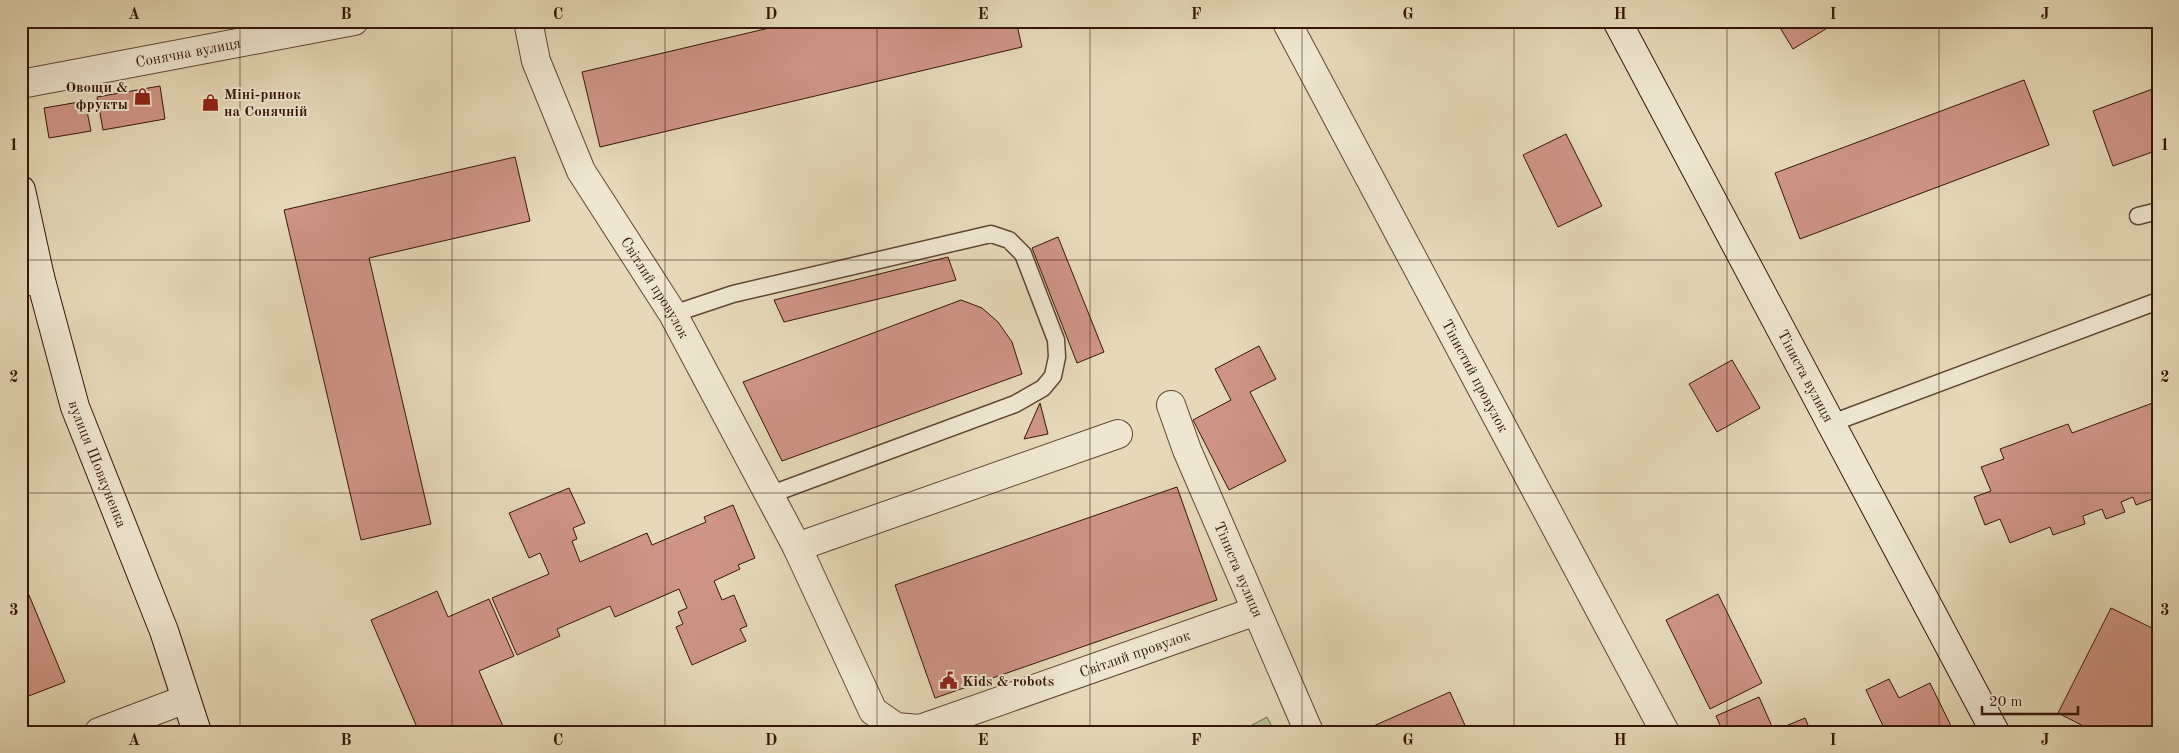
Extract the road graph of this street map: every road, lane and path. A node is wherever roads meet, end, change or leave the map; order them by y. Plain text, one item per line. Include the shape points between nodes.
1 (354, 21) edge
2 (528, 21) edge
3 (1286, 21) edge
4 (1617, 21) edge
5 (21, 84) edge
6 (21, 190) edge
7 (2158, 211) edge
8 (2138, 216) dead end
9 (31, 280) edge
10 (2158, 301) edge
11 (673, 314) junction
12 (1171, 405) dead end
13 (1832, 423) junction
14 (1118, 434) dead end
15 (769, 495) junction
16 (797, 547) junction
17 (1256, 611) junction
18 (186, 699) junction
19 (99, 732) edge
20 (197, 732) edge
21 (1309, 732) edge
22 (1665, 732) edge
23 (1995, 732) edge

1 - 5 street, Сонячна вулиця
2 - 11 street, Світлий провулок via 536,60 581,171
3 - 22 street, Тінистий провулок
4 - 13 street, Тіниста вулиця
6 - 9 street, вулиця Шовкуненка
7 - 8 lane
9 - 18 street, вулиця Шовкуненка via 76,407 164,631
10 - 13 lane
11 - 15 street, Світлий провулок
11 - 15 lane via 733,294 991,234 1008,240 1023,254 1056,340 1053,376 1044,388 1015,404
12 - 17 street, Тіниста вулиця
13 - 23 street, Тіниста вулиця
14 - 16 street
15 - 16 street, Світлий провулок
16 - 17 street, Світлий провулок via 873,711 896,727 920,729
17 - 21 street, Тіниста вулиця
18 - 19 street
18 - 20 street, вулиця Шовкуненка

